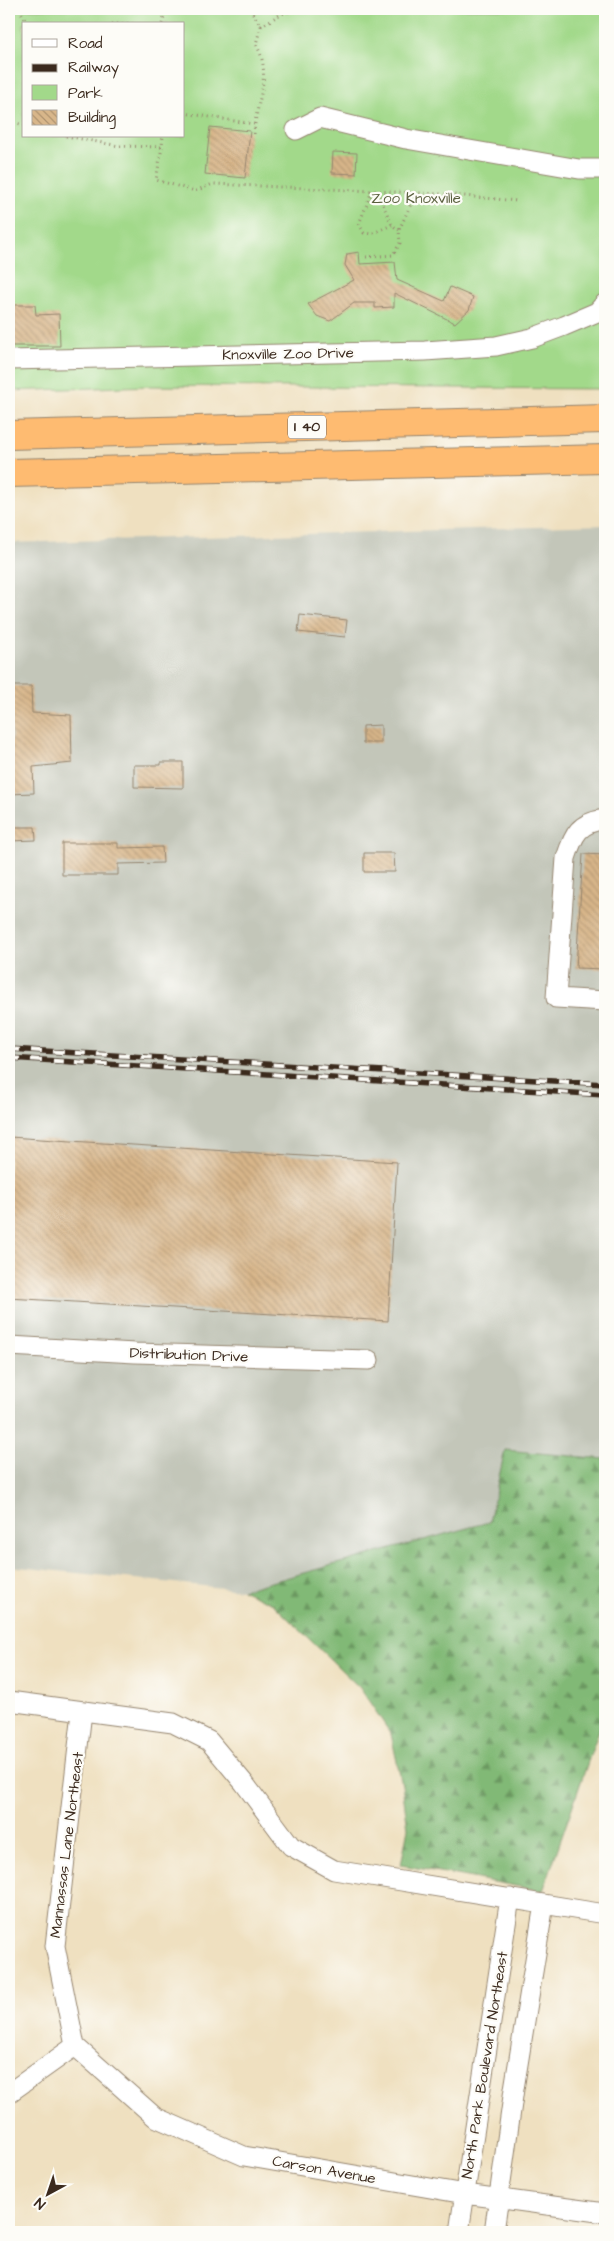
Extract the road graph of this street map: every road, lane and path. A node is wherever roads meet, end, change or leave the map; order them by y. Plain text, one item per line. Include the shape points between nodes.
1 (24, 9) edge
2 (167, 9) edge
3 (250, 9) edge
4 (300, 9) edge
5 (27, 22) edge
6 (163, 22) edge
7 (261, 26) junction
8 (185, 113) edge
9 (9, 121) edge
10 (22, 124) edge
11 (254, 124) junction
12 (296, 130) dead end
13 (254, 137) dead end
14 (77, 138) edge
15 (163, 138) edge
16 (162, 147) junction
17 (605, 169) edge
18 (372, 191) junction
19 (377, 192) junction
20 (416, 193) junction
21 (517, 201) dead end
22 (392, 225) junction
23 (398, 230) junction
24 (366, 257) dead end
25 (605, 303) edge
26 (9, 360) edge
27 (605, 419) edge
28 (9, 435) edge
29 (605, 459) edge
30 (9, 473) edge
31 (605, 819) edge
32 (605, 1001) edge
33 (9, 1346) edge
34 (369, 1360) dead end
35 (9, 1701) edge
36 (82, 1712) junction
37 (510, 1898) junction
38 (544, 1904) junction
39 (605, 1914) edge
40 (75, 2046) junction
41 (9, 2093) edge
42 (465, 2194) junction
43 (500, 2199) junction
44 (605, 2213) edge
45 (459, 2232) edge
46 (494, 2232) edge

1 - 5 path via 21,12
2 - 6 path
3 - 7 path
4 - 7 path via 281,14
7 - 11 path via 256,44 263,57 264,84
8 - 11 path
9 - 10 path
11 - 13 path
12 - 17 street via 320,118 416,141 579,169
14 - 16 path via 119,146
15 - 16 path
16 - 18 path via 156,180 195,191 213,184
18 - 19 path
18 - 22 path via 359,224 364,233 371,234
19 - 20 path
19 - 22 path
20 - 21 path
20 - 23 path
22 - 23 path
23 - 24 path via 400,243 393,255
25 - 26 street, Knoxville Zoo Drive via 597,312 564,326 496,346 425,351
27 - 28 highway, I 40
29 - 30 highway
31 - 32 street via 588,822 580,829 571,840 566,858 556,998
33 - 34 street, Distribution Drive
35 - 36 street
36 - 37 street via 173,1722 209,1741 291,1846 334,1870
36 - 40 street, Mannassas Lane Northeast via 55,1946
37 - 38 street
37 - 42 street, North Park Boulevard Northeast
38 - 39 street
38 - 43 street
40 - 41 street
40 - 42 street, Carson Avenue via 154,2118 244,2156
42 - 43 street, Carson Avenue
42 - 45 street, North Park Boulevard Northeast
43 - 44 street, Carson Avenue
43 - 46 street

